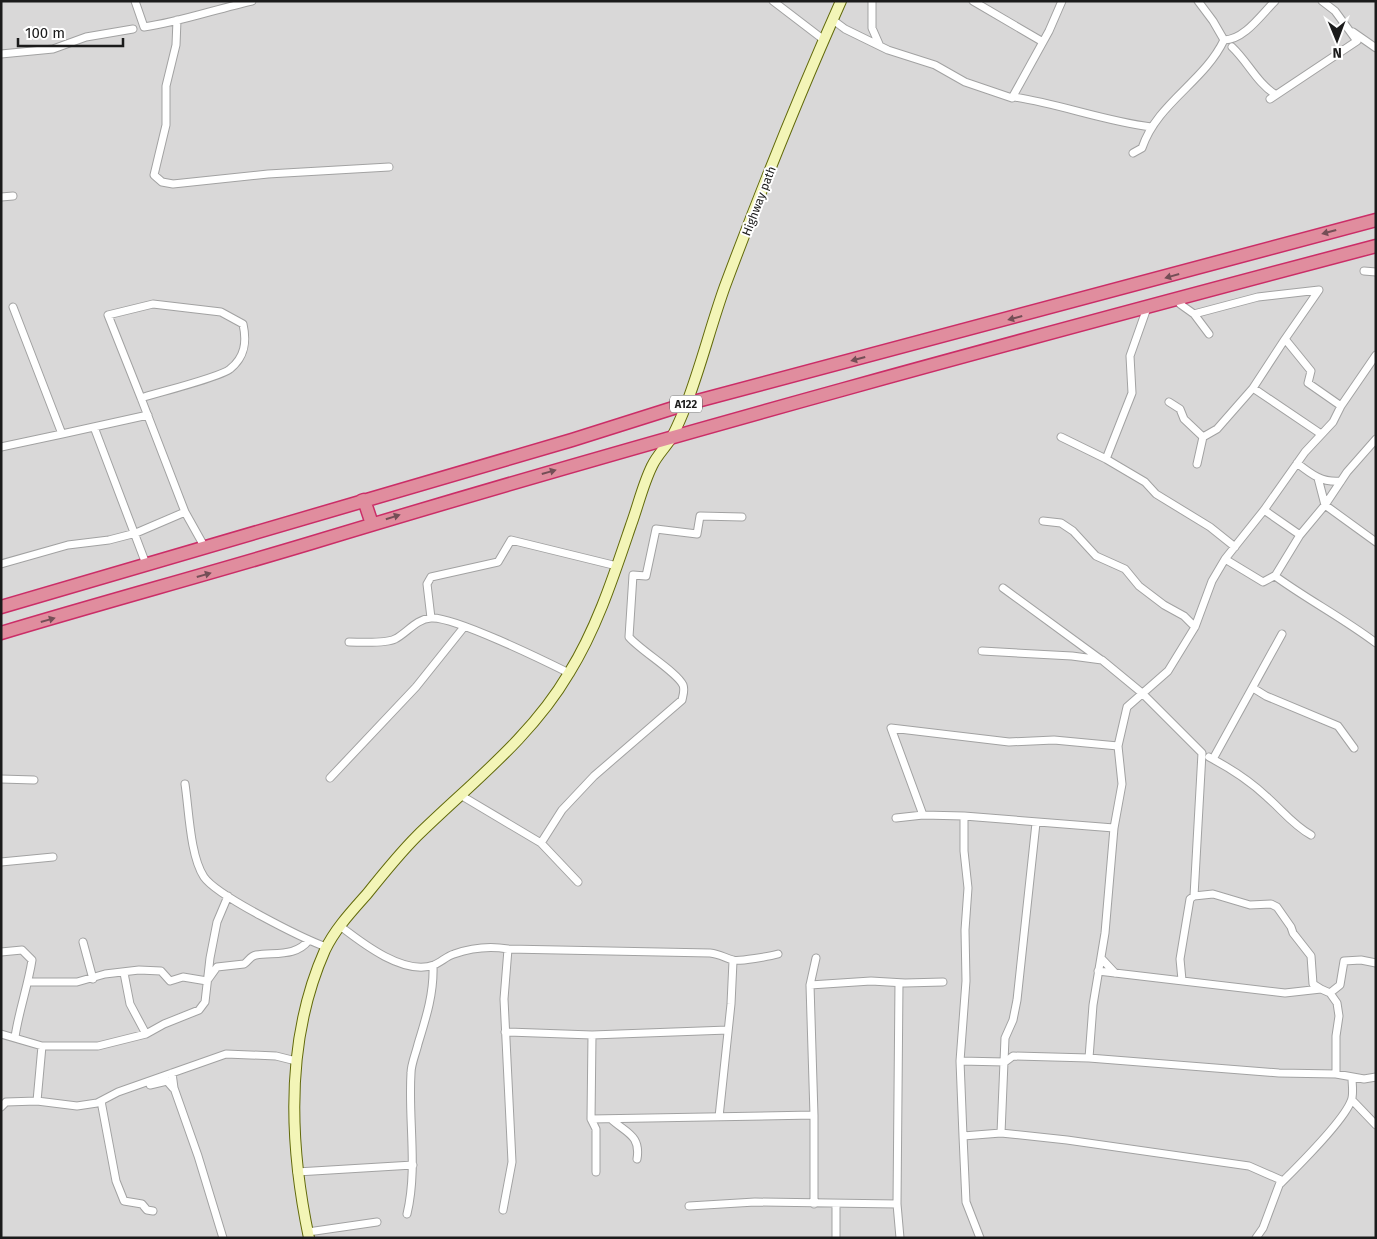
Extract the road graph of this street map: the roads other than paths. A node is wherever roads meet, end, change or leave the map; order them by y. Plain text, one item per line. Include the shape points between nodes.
1 (135, 1) edge
2 (252, 1) edge
3 (772, 1) edge
4 (841, 1) edge
5 (872, 1) edge
6 (973, 1) edge
7 (1062, 1) edge
8 (1198, 1) edge
9 (1275, 1) edge
10 (1322, 1) edge
11 (177, 20) junction
12 (833, 20) junction
13 (133, 29) dead end
14 (1352, 32) junction
15 (824, 40) junction
16 (1224, 40) junction
17 (1043, 42) junction
18 (879, 44) junction
19 (1232, 47) dead end
20 (1376, 48) edge
21 (1, 54) edge
22 (1014, 97) junction
23 (1151, 127) junction
24 (1133, 153) dead end
25 (389, 167) dead end
26 (13, 196) dead end
27 (1, 197) edge
28 (1376, 220) edge
29 (1376, 246) edge
30 (1364, 271) dead end
31 (1376, 272) edge
32 (1180, 298) junction
33 (13, 307) dead end
34 (1147, 308) junction
35 (1194, 314) junction
36 (1210, 334) dead end
37 (1286, 340) junction
38 (1376, 354) edge
39 (1253, 388) junction
40 (141, 398) junction
41 (1169, 402) dead end
42 (686, 404) junction
43 (1341, 406) junction
44 (148, 415) junction
45 (94, 427) junction
46 (62, 434) junction
47 (1321, 434) junction
48 (1061, 437) dead end
49 (1203, 437) junction
50 (671, 438) junction
51 (1376, 439) edge
52 (1, 447) edge
53 (1106, 459) junction
54 (1297, 462) junction
55 (1197, 464) dead end
56 (1318, 478) junction
57 (1341, 481) junction
58 (361, 501) junction
59 (1325, 505) junction
60 (1264, 510) junction
61 (185, 512) junction
62 (742, 518) dead end
63 (1043, 521) dead end
64 (372, 524) junction
65 (134, 533) junction
66 (1300, 535) junction
67 (1376, 542) edge
68 (204, 546) junction
69 (1235, 547) junction
70 (1225, 559) junction
71 (1, 564) edge
72 (146, 564) junction
73 (617, 566) junction
74 (1275, 576) junction
75 (1003, 588) dead end
76 (1, 607) edge
77 (431, 618) junction
78 (464, 627) junction
79 (1195, 627) junction
80 (1, 634) edge
81 (1282, 634) dead end
82 (349, 642) dead end
83 (1376, 642) edge
84 (982, 651) dead end
85 (1102, 660) junction
86 (570, 673) junction
87 (1253, 688) junction
88 (1142, 693) junction
89 (1118, 746) junction
90 (1354, 748) dead end
91 (1202, 753) junction
92 (1213, 759) junction
93 (330, 778) dead end
94 (1, 779) edge
95 (34, 780) dead end
96 (185, 784) dead end
97 (462, 796) junction
98 (923, 815) junction
99 (964, 816) junction
100 (896, 818) dead end
101 (1036, 823) junction
102 (1114, 828) junction
103 (1310, 835) dead end
104 (541, 842) junction
105 (53, 857) dead end
106 (1, 862) edge
107 (578, 882) dead end
108 (228, 896) junction
109 (1194, 896) junction
110 (340, 926) junction
111 (309, 940) junction
112 (83, 942) dead end
113 (326, 947) junction
114 (508, 950) junction
115 (1, 952) edge
116 (778, 954) dead end
117 (816, 958) dead end
118 (1101, 958) junction
119 (734, 961) junction
120 (1376, 963) edge
121 (433, 966) junction
122 (1098, 971) junction
123 (124, 973) junction
124 (1115, 973) junction
125 (92, 979) junction
126 (1182, 980) junction
127 (207, 981) junction
128 (28, 982) junction
129 (943, 982) dead end
130 (900, 983) junction
131 (810, 985) junction
132 (1321, 989) junction
133 (1330, 994) junction
134 (728, 1030) junction
135 (505, 1032) junction
136 (1, 1034) edge
137 (146, 1034) junction
138 (592, 1035) junction
139 (15, 1037) junction
140 (42, 1046) junction
141 (1089, 1058) junction
142 (296, 1061) junction
143 (960, 1061) junction
144 (1005, 1062) junction
145 (172, 1073) junction
146 (1336, 1074) junction
147 (1376, 1077) edge
148 (1352, 1078) junction
149 (174, 1088) junction
150 (118, 1092) junction
151 (1352, 1100) junction
152 (37, 1101) junction
153 (102, 1101) junction
154 (1, 1108) edge
155 (814, 1115) junction
156 (719, 1117) junction
157 (591, 1119) junction
158 (611, 1119) junction
159 (1376, 1125) edge
160 (1000, 1133) junction
161 (963, 1136) junction
162 (637, 1160) dead end
163 (412, 1165) junction
164 (297, 1172) junction
165 (596, 1172) dead end
166 (1280, 1183) junction
167 (814, 1204) junction
168 (836, 1204) junction
169 (897, 1204) junction
170 (689, 1206) dead end
171 (503, 1210) dead end
172 (153, 1211) dead end
173 (407, 1214) dead end
174 (377, 1222) dead end
175 (308, 1235) edge
176 (223, 1238) edge
177 (836, 1238) edge
178 (900, 1238) edge
179 (980, 1238) edge
180 (1256, 1238) edge

1 - 11 street via 144,27
2 - 11 street
3 - 15 street
4 - 12 street, Highway path
5 - 18 street via 872,28
6 - 17 street
7 - 17 street
8 - 16 street
9 - 16 street via 1243,33 1232,40
10 - 14 street
11 - 25 street via 176,45 166,86 166,125 154,175 162,182 173,184 268,174
12 - 15 street, Highway path
12 - 18 street
13 - 21 street via 86,37 53,50
14 - 19 street via 1357,41 1273,97
14 - 20 street
15 - 42 street, Highway path via 793,109 725,286
16 - 23 street via 1216,56
17 - 22 street
18 - 22 street via 935,65 965,82
22 - 23 street
23 - 24 street via 1142,148
26 - 27 street
28 -> 42 highway, A122
29 - 32 highway, A122
30 - 31 street
32 - 34 highway, A122
32 - 35 street via 1180,304
33 - 46 street
34 - 50 highway, A122
34 - 53 street via 1130,356 1132,393
35 - 36 street
35 - 37 street via 1258,297 1318,290
37 - 39 street
37 - 43 street via 1311,371 1308,383
38 - 43 street
39 - 47 street
39 - 49 street via 1217,430
40 - 40 street via 229,370 247,342 243,324 221,312 153,304 108,315
40 - 44 street
41 - 49 street via 1180,409 1184,419
42 - 50 street, Highway path
42 - 58 highway, A122
43 - 47 street via 1333,422
44 - 45 street
44 - 61 street
45 - 46 street
45 - 65 street
46 - 52 street
47 - 54 street
48 - 53 street
49 - 55 street
64 -> 50 highway, A122
50 - 73 street, Highway path via 653,464
51 - 57 street
53 - 69 street via 1210,526
54 - 56 street
54 - 60 street
56 - 57 street
56 - 59 street
57 - 59 street
58 - 64 highway via 366,504
58 - 68 highway, A122
59 - 66 street
59 - 67 street
60 - 66 street
60 - 69 street
61 - 65 street
61 - 68 street
62 - 104 street via 700,516 697,534 656,529 646,576 633,575 629,637 680,679 684,687 682,700 594,776 562,810
63 - 79 street via 1061,523 1073,531 1096,556 1125,569 1140,586
80 -> 64 highway, A122
65 - 71 street via 68,545
65 - 72 street
66 - 74 street
68 - 72 highway, A122
69 - 70 street
70 - 74 street via 1263,582
70 - 79 street via 1212,581
72 - 76 highway, A122
73 - 77 street via 512,540 498,562 432,577 427,584
73 - 86 street, Highway path via 587,641
74 - 83 street
75 - 85 street
77 - 78 street
77 - 82 street via 414,625 394,640
78 - 86 street
78 - 93 street via 416,688
79 - 88 street via 1168,671
81 - 87 street
84 - 85 street
85 - 88 street
86 - 97 street, Highway path via 553,699
87 - 90 street via 1338,726
87 - 92 street
88 - 89 street via 1127,707
88 - 91 street
89 - 98 street via 1054,740 1009,742 892,728
89 - 102 street via 1122,784
91 - 92 street
91 - 109 street
92 - 103 street via 1247,780 1282,810 1295,826
94 - 95 street
96 - 108 street via 198,865 204,878
97 - 104 street
97 - 110 street, Highway path via 417,836
98 - 99 street
98 - 100 street
99 - 101 street
99 - 143 street via 968,888
101 - 102 street
101 - 144 street via 1017,1000 1005,1038
102 - 118 street
104 - 107 street
105 - 106 street
108 - 111 street
108 - 127 street via 217,922
109 - 126 street via 1190,899 1182,945
109 - 132 street via 1212,894 1250,905 1277,907 1311,956 1314,984
110 - 113 street, Highway path
110 - 121 street via 394,961
111 - 113 street
111 - 127 street via 303,948 295,951 257,955 244,964 217,968
112 - 125 street
113 - 142 street, Highway path via 311,994
114 - 119 street via 710,952
114 - 121 street via 498,947 475,949 454,954
114 - 135 street
115 - 128 street via 16,950 28,954 32,960
116 - 119 street
117 - 131 street
118 - 122 street
118 - 124 street
119 - 134 street
120 - 133 street via 1344,961 1340,986
121 - 163 street via 434,984 411,1071
122 - 124 street
122 - 141 street
123 - 125 street via 105,974
123 - 127 street via 161,971 170,982 183,977
123 - 137 street via 130,1004
124 - 126 street
125 - 128 street
126 - 132 street via 1285,992
127 - 137 street via 203,1007
128 - 139 street via 21,1000
129 - 130 street
130 - 131 street via 871,981
130 - 169 street
131 - 155 street
132 - 133 street
133 - 146 street via 1337,1003 1339,1016
134 - 138 street
134 - 156 street
135 - 138 street
135 - 171 street via 512,1162
136 - 139 street
137 - 140 street via 98,1046
138 - 157 street
139 - 140 street
140 - 152 street
141 - 144 street via 1013,1056
141 - 146 street via 1279,1073
142 - 145 street via 276,1056 226,1054
142 - 164 street, Highway path via 294,1122
143 - 144 street
143 - 161 street
144 - 160 street
145 - 149 street
145 - 150 street
146 - 148 street
147 - 148 street
148 - 151 street
149 - 150 street via 167,1081
149 - 176 street
150 - 153 street
151 - 159 street
151 - 166 street via 1328,1133
152 - 153 street via 77,1106
152 - 154 street via 6,1102
153 - 172 street via 122,1198
155 - 156 street
155 - 167 street
156 - 158 street
157 - 158 street
157 - 165 street via 596,1129
158 - 162 street via 634,1136
160 - 161 street
160 - 166 street via 1249,1166 1280,1179
161 - 179 street via 966,1202
163 - 164 street
163 - 173 street via 412,1192
164 - 175 street, Highway path
166 - 180 street
167 - 168 street
167 - 170 street via 755,1202
168 - 169 street
168 - 177 street
169 - 178 street
174 - 175 street

